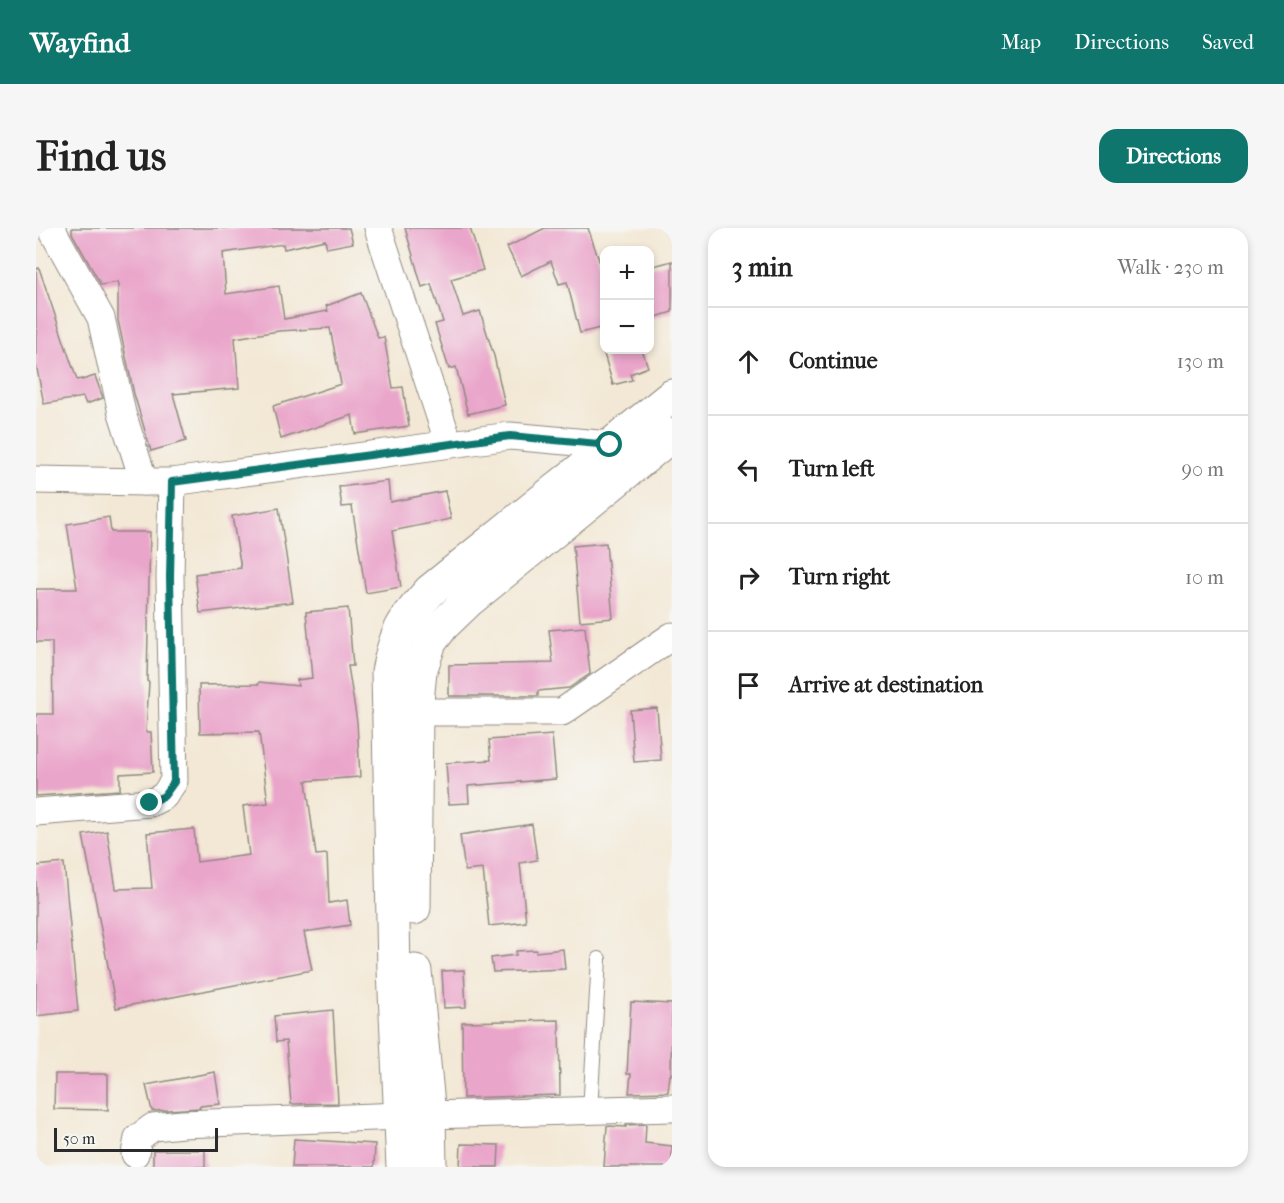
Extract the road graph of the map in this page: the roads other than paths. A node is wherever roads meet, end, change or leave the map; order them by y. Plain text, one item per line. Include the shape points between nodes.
1 (51, 228) edge
2 (378, 228) edge
3 (672, 396) edge
4 (672, 435) edge
5 (449, 444) junction
6 (610, 445) junction
7 (36, 480) edge
8 (144, 482) junction
9 (172, 482) junction
10 (672, 636) edge
11 (416, 712) junction
12 (36, 812) edge
13 (599, 958) dead end
14 (672, 1108) edge
15 (590, 1111) junction
16 (415, 1115) junction
17 (135, 1154) dead end
18 (403, 1167) edge
19 (430, 1167) edge

1 - 8 street via 101,318 122,413
2 - 5 street
3 - 6 street
4 - 11 street via 443,625 430,642 420,671
5 - 6 street via 510,436
5 - 9 street
6 - 16 street via 430,591 407,616 394,641 388,672 394,970
7 - 8 street
8 - 9 street
9 - 12 street via 174,782 164,796 150,803
10 - 11 street via 562,712
11 - 16 street
13 - 15 lane
14 - 15 street
15 - 16 street
16 - 17 street via 153,1127 138,1138
16 - 18 street
16 - 19 street

